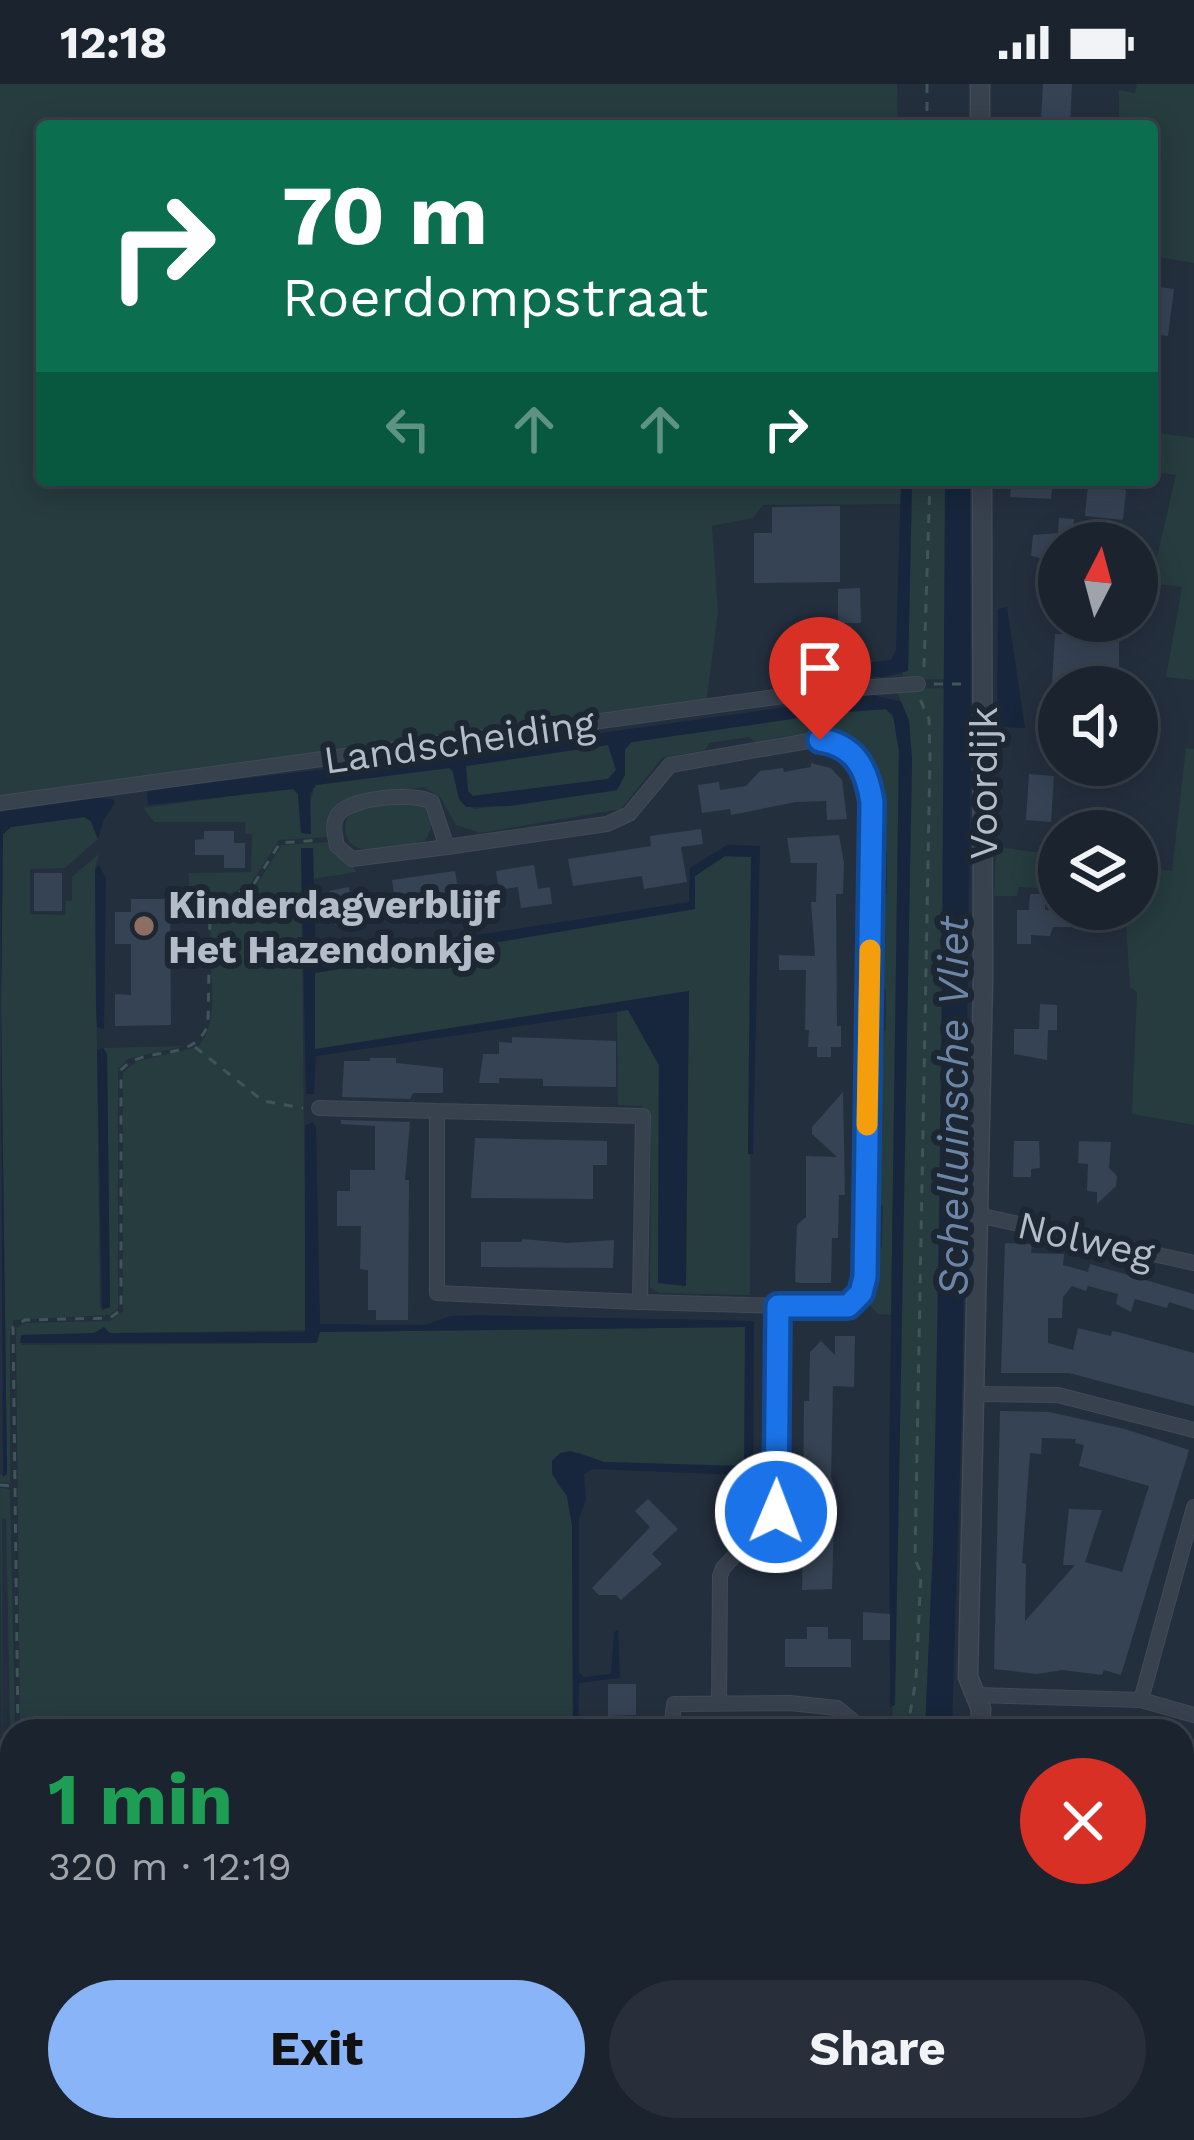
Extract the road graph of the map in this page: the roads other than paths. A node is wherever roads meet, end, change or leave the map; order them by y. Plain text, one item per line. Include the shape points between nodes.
1 (980, 84) edge
2 (980, 120) edge
3 (982, 486) edge
4 (918, 684) road end
5 (0, 803) edge
6 (447, 847) junction
7 (319, 1108) road end
8 (437, 1111) junction
9 (978, 1215) junction
10 (1194, 1263) edge
11 (640, 1302) junction
12 (778, 1306) junction
13 (976, 1394) junction
14 (1194, 1430) edge
15 (1194, 1507) edge
16 (976, 1695) junction
17 (1141, 1700) junction
18 (719, 1704) junction
19 (1194, 1715) edge
20 (672, 1719) edge
21 (850, 1719) edge
22 (981, 1719) edge

1 - 2 street
3 - 9 street, Voordijk
4 - 5 street, Landscheiding
6 - 6 street via 432,802 412,795 343,809 334,826 343,854 364,860
6 - 12 street via 621,820 663,770 686,761 820,740 856,756 872,802 865,1277 848,1306
7 - 8 street
8 - 11 street via 436,1293
8 - 11 street via 643,1116
9 - 10 street, Nolweg
9 - 13 street, Voordijk
11 - 12 street
12 - 18 street via 776,1512 720,1576
13 - 14 street via 1058,1395
13 - 16 street, Voordijk via 968,1677
15 - 17 street
16 - 17 street
16 - 22 street, Voordijk
17 - 19 street
18 - 20 street via 674,1704
18 - 21 street via 837,1708

